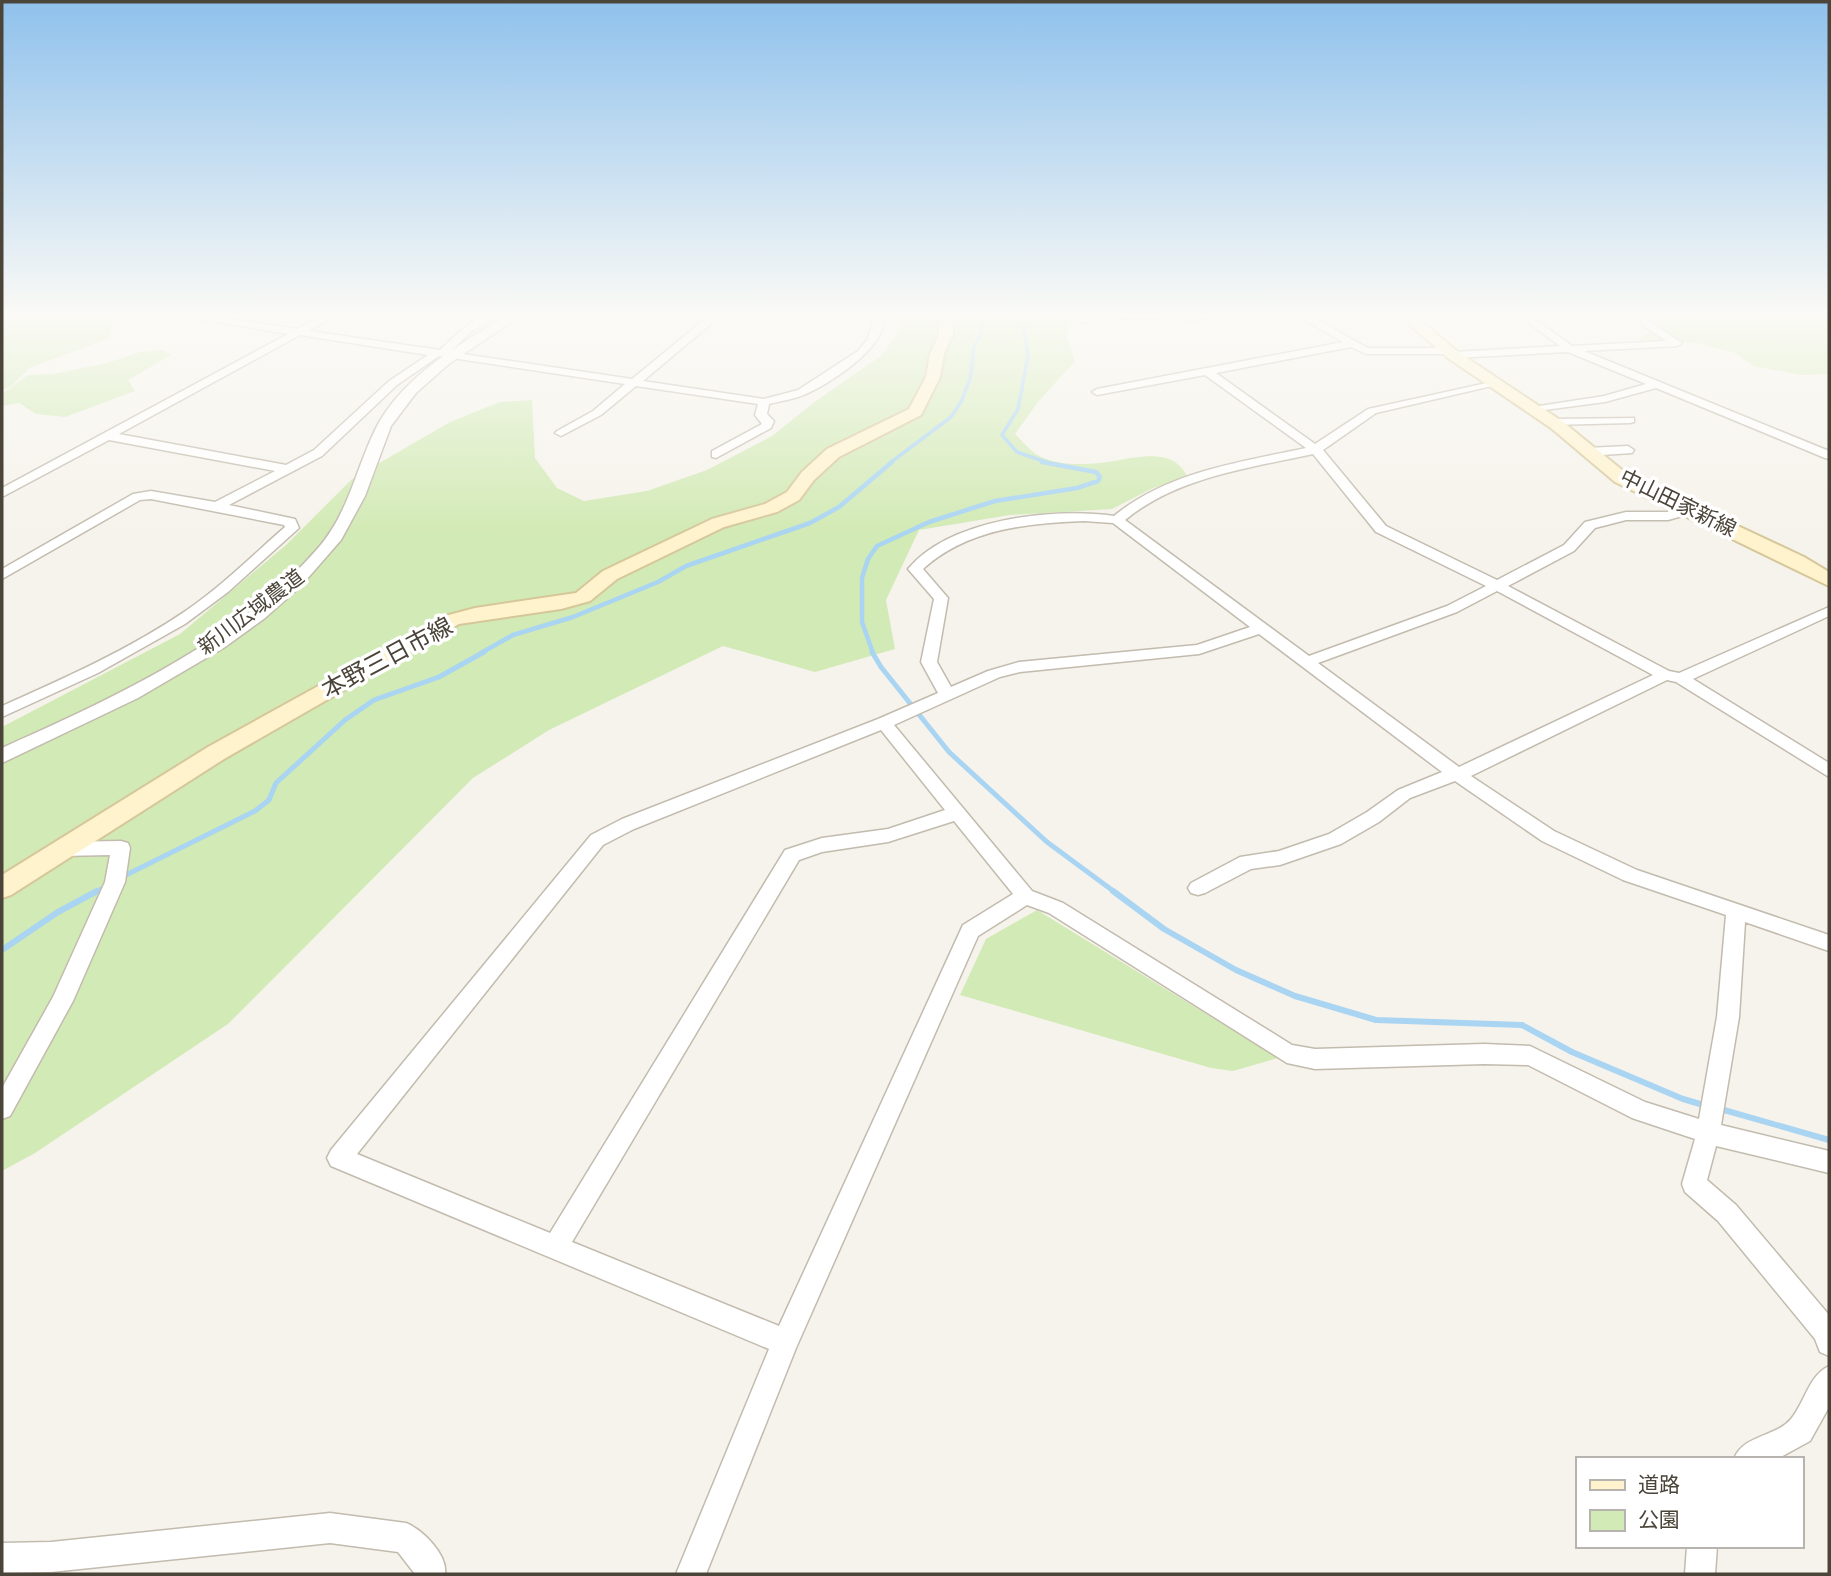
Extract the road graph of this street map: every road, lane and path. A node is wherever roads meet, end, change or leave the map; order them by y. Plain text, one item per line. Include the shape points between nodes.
1 (201, 386) edge
2 (390, 386) edge
3 (419, 386) edge
4 (631, 386) edge
5 (658, 386) edge
6 (812, 386) edge
7 (929, 386) edge
8 (1131, 386) edge
9 (1228, 386) edge
10 (1481, 386) edge
11 (1496, 386) edge
12 (1653, 386) edge
13 (1656, 386) edge
14 (1097, 392) dead end
15 (764, 402) junction
16 (1534, 410) junction
17 (1630, 420) dead end
18 (1552, 422) junction
19 (561, 433) dead end
20 (108, 436) junction
21 (1315, 450) junction
22 (1628, 450) dead end
23 (1587, 452) junction
24 (716, 454) dead end
25 (1829, 456) edge
26 (287, 469) junction
27 (2, 493) edge
28 (217, 506) junction
29 (1688, 510) junction
30 (1117, 520) junction
31 (2, 575) edge
32 (1829, 580) edge
33 (1498, 586) junction
34 (1829, 611) edge
35 (1261, 628) junction
36 (1306, 662) junction
37 (1673, 677) junction
38 (948, 696) junction
39 (2, 712) edge
40 (884, 723) junction
41 (2, 756) edge
42 (1829, 771) edge
43 (1458, 775) junction
44 (957, 813) junction
45 (60, 849) junction
46 (2, 888) edge
47 (1198, 888) dead end
48 (1025, 896) junction
49 (1736, 912) junction
50 (1829, 943) edge
51 (2, 1109) edge
52 (1708, 1133) junction
53 (1829, 1162) edge
54 (555, 1247) junction
55 (785, 1342) junction
56 (1829, 1343) edge
57 (1829, 1380) edge
58 (1752, 1457) edge
59 (1702, 1548) edge
60 (2, 1558) edge
61 (430, 1574) edge
62 (691, 1574) edge
63 (1700, 1574) edge

1 - 20 street
2 - 26 street via 317,453
3 - 41 street, 新川広域農道 via 384,427 351,514 297,582 236,630 156,680
4 - 19 street via 597,413
5 - 15 street
6 - 15 street
7 - 45 main road, 本野三日市線 via 915,412 833,453 793,496 771,508 718,523 610,575 583,597 452,620 216,753
8 - 14 street
9 - 21 street
10 - 21 street via 1372,411
11 - 16 main road, 中山田家新線
12 - 16 street via 1605,399
13 - 25 street
15 - 24 street via 761,415 767,426
16 - 18 main road, 中山田家新線
17 - 18 street
18 - 23 main road, 中山田家新線
20 - 26 street
20 - 27 street
21 - 30 street via 1212,472 1140,501
21 - 33 street via 1381,529
22 - 23 street
23 - 29 main road, 中山田家新線 via 1621,478
26 - 28 street
28 - 31 street via 151,495 137,497
28 - 39 street via 290,522 292,528 181,621
29 - 32 main road, 中山田家新線
29 - 33 street via 1590,525 1569,548
30 - 35 street
30 - 38 street via 1101,516 1020,523 971,534 915,569 941,598 929,662
33 - 36 street via 1452,609
33 - 37 street
34 - 37 street
35 - 36 street
35 - 38 street via 1199,649 1019,667
36 - 43 street
37 - 42 street
37 - 43 street
38 - 40 street
40 - 44 street
40 - 54 street via 628,824 597,841 339,1158
43 - 47 street via 1404,794 1335,839 1280,858 1247,862
43 - 49 street via 1548,836 1630,874
44 - 48 street
44 - 54 street via 880,838 805,846 792,855
45 - 46 main road, 本野三日市線
45 - 51 street via 121,848 115,882 61,1001
48 - 52 street via 1056,908 1287,1052 1315,1059 1530,1056 1640,1111
48 - 55 street via 970,931
49 - 50 street
49 - 52 street via 1728,1017
52 - 53 street
52 - 56 street via 1694,1184 1727,1213 1828,1335
54 - 55 street
55 - 62 street
57 - 58 street via 1800,1431
59 - 63 street
60 - 61 street via 330,1528 406,1538 431,1567

